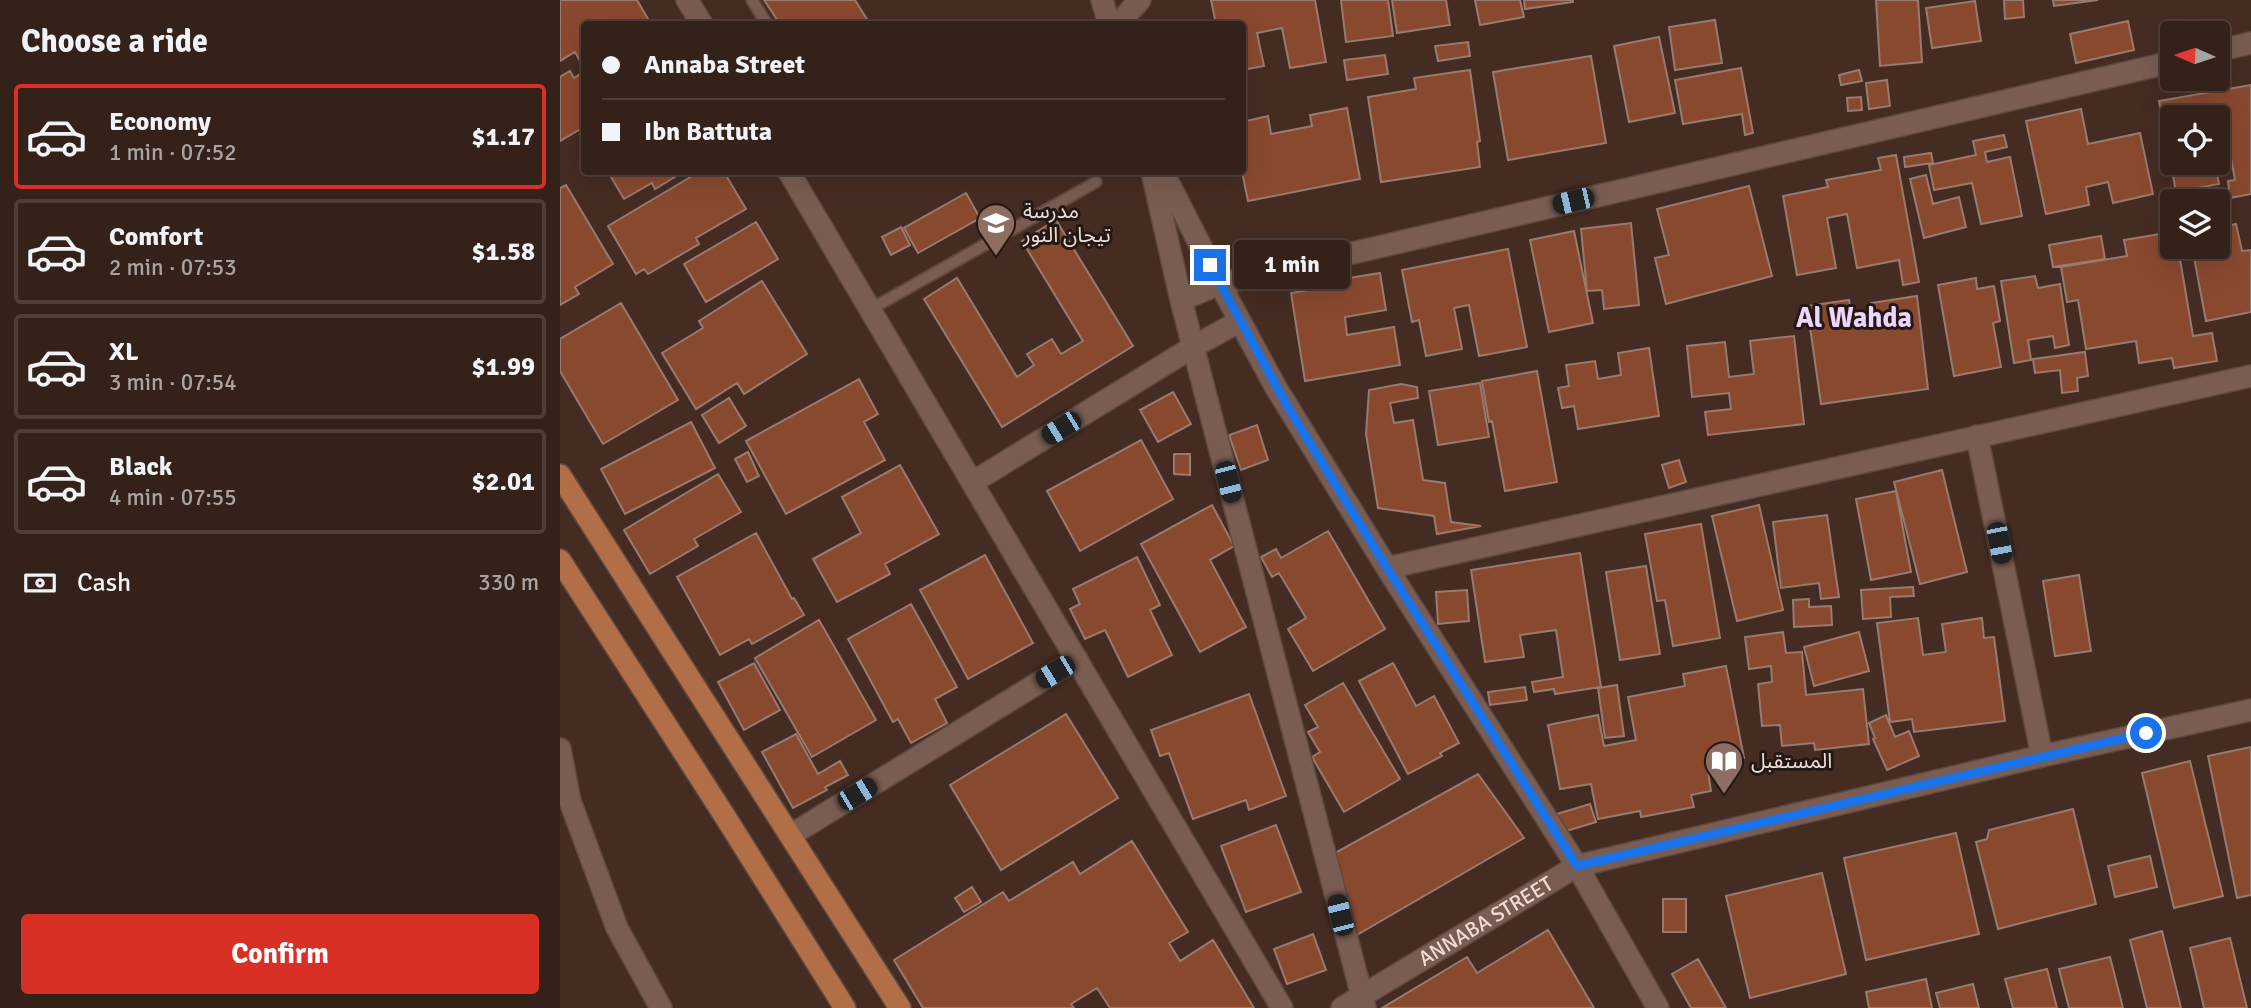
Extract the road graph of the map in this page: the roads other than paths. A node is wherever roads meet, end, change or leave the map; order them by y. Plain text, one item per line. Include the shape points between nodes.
1 (687, 0) edge
2 (752, 0) edge
3 (1102, 0) edge
4 (1140, 0) edge
5 (700, 21) edge
6 (765, 21) edge
7 (1108, 21) edge
8 (1121, 21) edge
9 (2251, 43) edge
10 (2230, 48) edge
11 (2160, 65) edge
12 (791, 175) edge
13 (1153, 175) edge
14 (1165, 175) edge
15 (1096, 182) dead end
16 (1220, 284) junction
17 (1181, 300) junction
18 (871, 309) junction
19 (1240, 321) junction
20 (1193, 347) junction
21 (2251, 376) edge
22 (1977, 436) junction
23 (560, 475) edge
24 (973, 482) junction
25 (560, 560) edge
26 (1387, 568) junction
27 (1077, 659) junction
28 (2251, 710) edge
29 (560, 749) edge
30 (2042, 756) junction
31 (791, 835) junction
32 (1577, 866) junction
33 (1363, 1002) edge
34 (661, 1008) edge
35 (845, 1008) edge
36 (900, 1008) edge
37 (1282, 1008) edge
38 (1342, 1008) edge
39 (1658, 1008) edge

1 - 5 street
2 - 6 lane
3 - 7 street
4 - 8 street
9 - 10 street
11 - 16 street
12 - 18 street
13 - 17 street
14 - 16 street
15 - 18 lane
16 - 17 street
16 - 19 street
17 - 20 street
18 - 24 street
19 - 20 street
19 - 26 street
20 - 24 street
20 - 33 street
21 - 22 street
22 - 26 street
22 - 30 street
23 - 31 main road
24 - 27 street
25 - 35 main road
26 - 32 street
27 - 31 street
27 - 37 street
28 - 30 street, ANNABA STREET
29 - 34 street via 570,801 617,928
30 - 32 street, ANNABA STREET
31 - 36 main road
32 - 33 street, ANNABA STREET
32 - 39 street
33 - 38 street, ANNABA STREET

